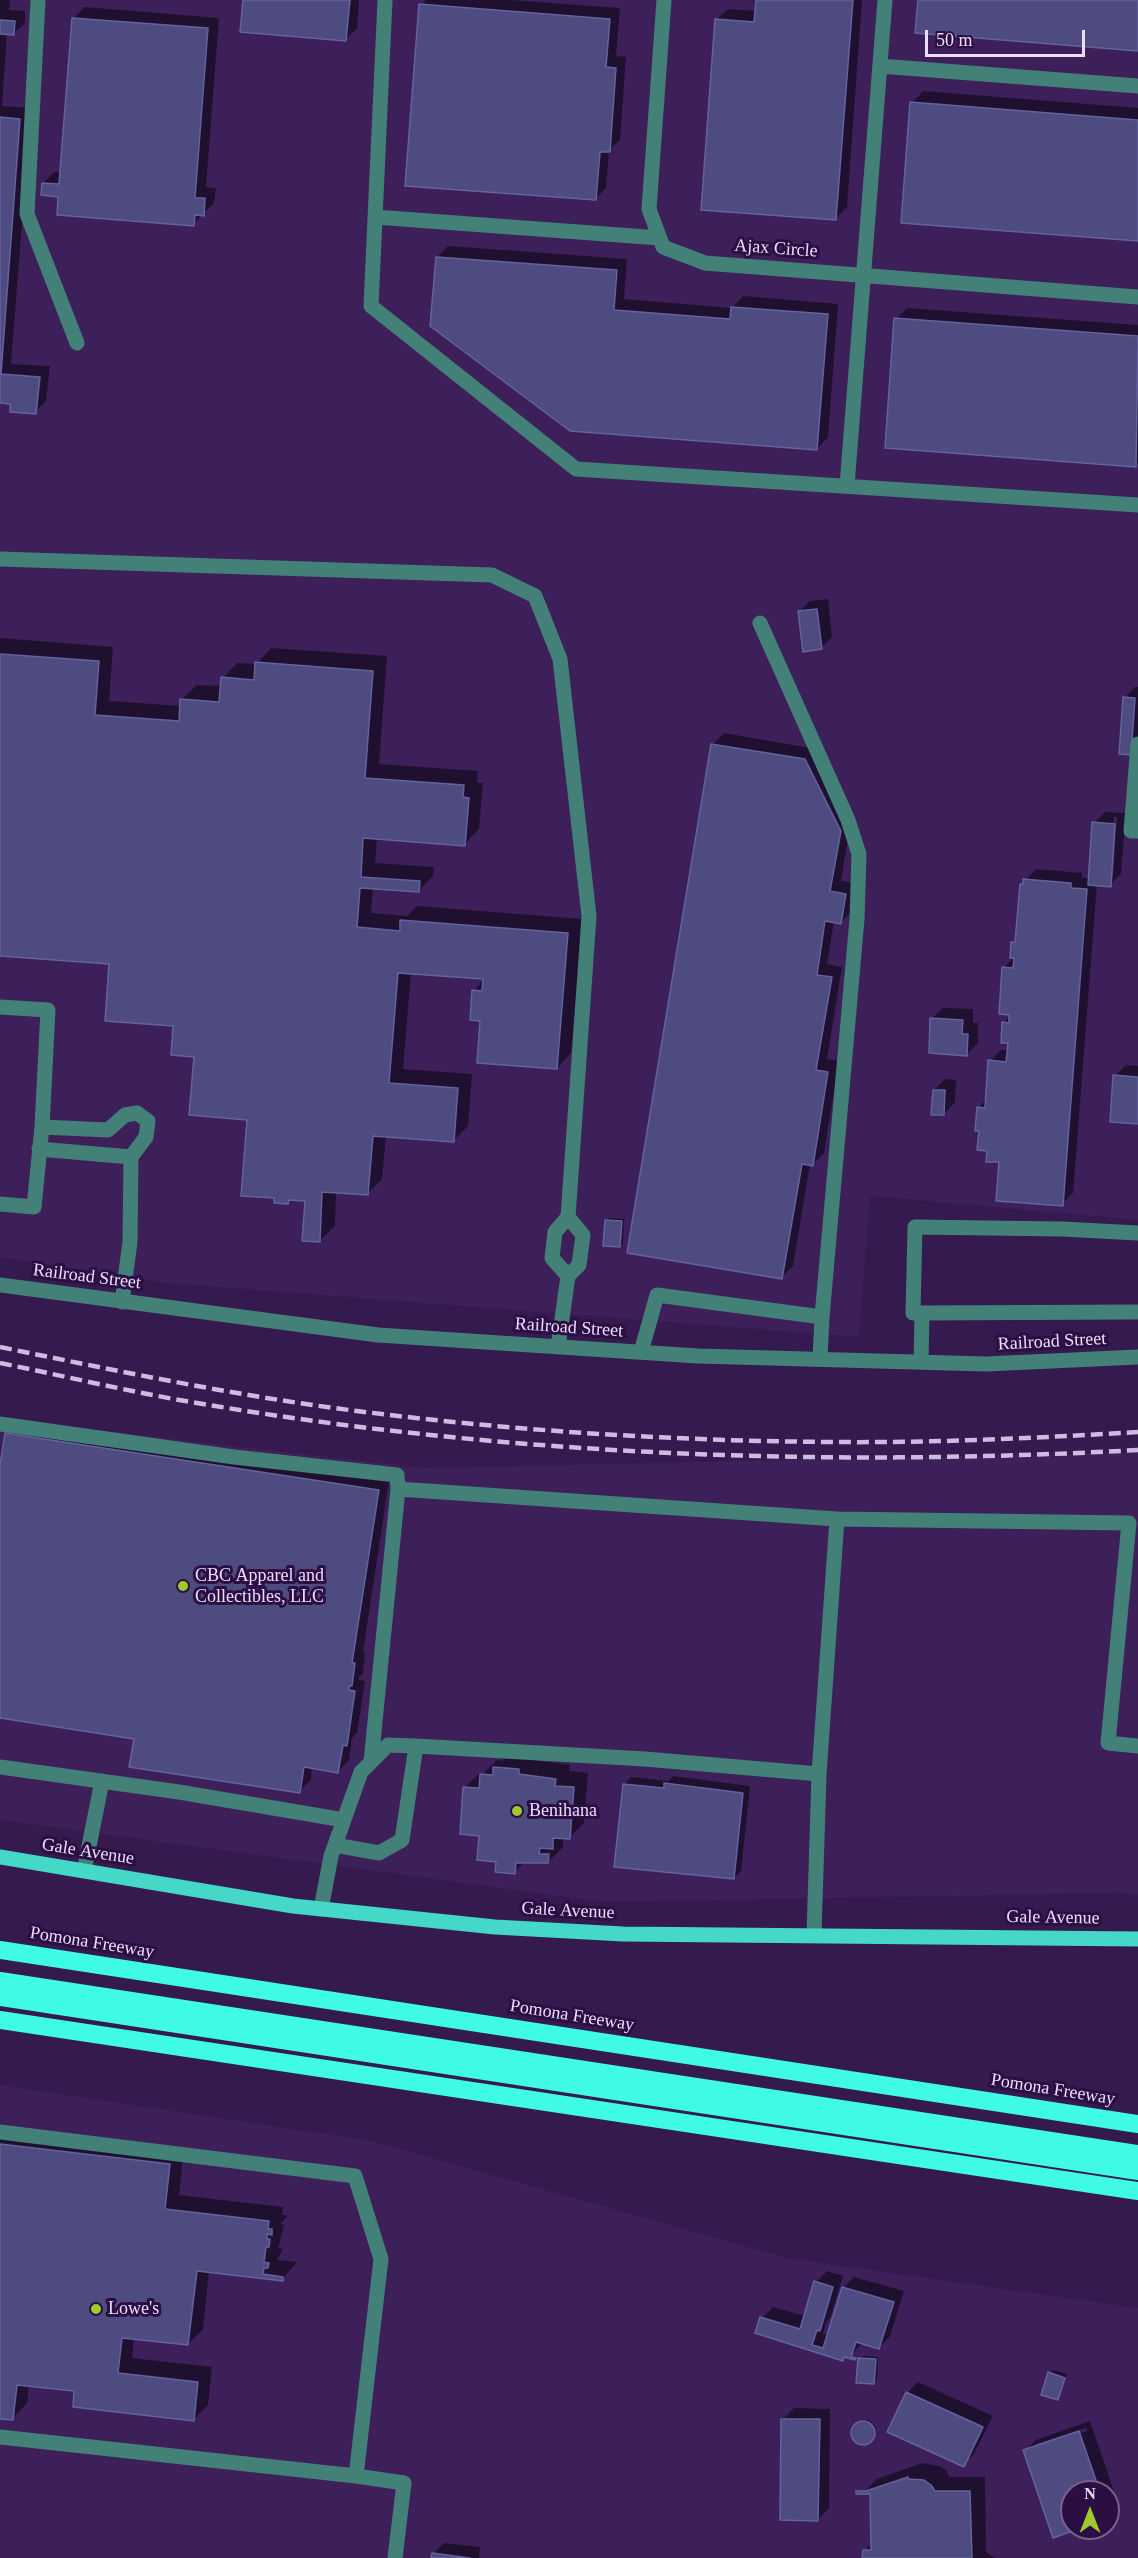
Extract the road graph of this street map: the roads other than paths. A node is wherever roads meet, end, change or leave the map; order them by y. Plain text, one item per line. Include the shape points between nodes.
1 (38, 0) edge
2 (385, 0) edge
3 (664, 0) edge
4 (885, 0) edge
5 (880, 66) junction
6 (1138, 86) edge
7 (375, 217) junction
8 (660, 238) junction
9 (863, 276) junction
10 (1138, 297) edge
11 (77, 343) dead end
12 (847, 486) junction
13 (1138, 505) edge
14 (0, 559) edge
15 (760, 623) dead end
16 (1138, 744) edge
17 (1138, 831) edge
18 (0, 1007) edge
19 (42, 1127) junction
20 (39, 1149) junction
21 (131, 1157) junction
22 (0, 1204) edge
23 (568, 1217) junction
24 (1138, 1233) edge
25 (568, 1276) junction
26 (0, 1286) edge
27 (122, 1302) junction
28 (1138, 1312) edge
29 (922, 1313) junction
30 (822, 1317) junction
31 (558, 1347) junction
32 (641, 1352) junction
33 (1138, 1357) edge
34 (820, 1359) junction
35 (921, 1362) junction
36 (0, 1424) edge
37 (398, 1489) junction
38 (837, 1519) junction
39 (416, 1746) junction
40 (1138, 1746) edge
41 (371, 1762) junction
42 (0, 1767) edge
43 (819, 1774) junction
44 (102, 1781) junction
45 (344, 1820) junction
46 (335, 1845) junction
47 (0, 1857) edge
48 (84, 1871) junction
49 (321, 1909) junction
50 (814, 1935) junction
51 (1138, 1939) edge
52 (0, 1950) edge
53 (0, 1981) edge
54 (0, 1997) edge
55 (0, 2020) edge
56 (1138, 2124) edge
57 (0, 2132) edge
58 (1138, 2154) edge
59 (1138, 2171) edge
60 (1138, 2191) edge
61 (0, 2438) edge
62 (356, 2476) junction
63 (395, 2558) edge

1 - 11 street via 27,214
2 - 7 street
3 - 8 street via 649,209
4 - 5 street
5 - 6 street
5 - 9 street
7 - 8 street
7 - 12 street via 371,306 576,469
8 - 9 street, Ajax Circle via 663,247 705,263
9 - 10 street, Ajax Circle
9 - 12 street
12 - 13 street
14 - 23 street via 492,575 535,596 560,659 589,916
15 - 30 street via 849,820 859,854 857,919
16 - 17 street via 1131,831
18 - 19 street via 48,1010
19 - 20 street
19 - 21 street via 108,1130 125,1115 137,1113 148,1121 146,1137
20 - 21 street
20 - 22 street via 34,1207
21 - 27 street via 130,1242
23 - 25 street via 583,1235 579,1265
23 - 25 street via 555,1232 552,1258
24 - 29 street via 915,1227 913,1313
25 - 31 street
26 - 27 street, Railroad Street
27 - 31 street, Railroad Street via 378,1335
28 - 29 street
29 - 35 street
30 - 32 street via 657,1294
30 - 34 street
31 - 32 street, Railroad Street
32 - 34 street, Railroad Street
33 - 35 street, Railroad Street via 986,1364
34 - 35 street, Railroad Street
36 - 37 street via 397,1475
37 - 38 street
37 - 41 street
38 - 40 street via 1129,1523 1108,1743
38 - 43 street
39 - 41 street via 388,1744
39 - 43 street
39 - 46 street via 402,1840 379,1853
41 - 45 street via 361,1772
42 - 44 street
43 - 50 street
44 - 45 street
44 - 48 street
45 - 46 street
46 - 49 street
47 - 48 main road, Gale Avenue
48 - 49 main road, Gale Avenue
49 - 50 main road, Gale Avenue via 495,1927 611,1933
50 - 51 main road, Gale Avenue
52 - 56 highway, Pomona Freeway
53 - 58 highway
54 - 59 highway
55 - 60 highway
57 - 62 street via 355,2176 381,2259
61 - 62 street
62 - 63 street via 404,2482

